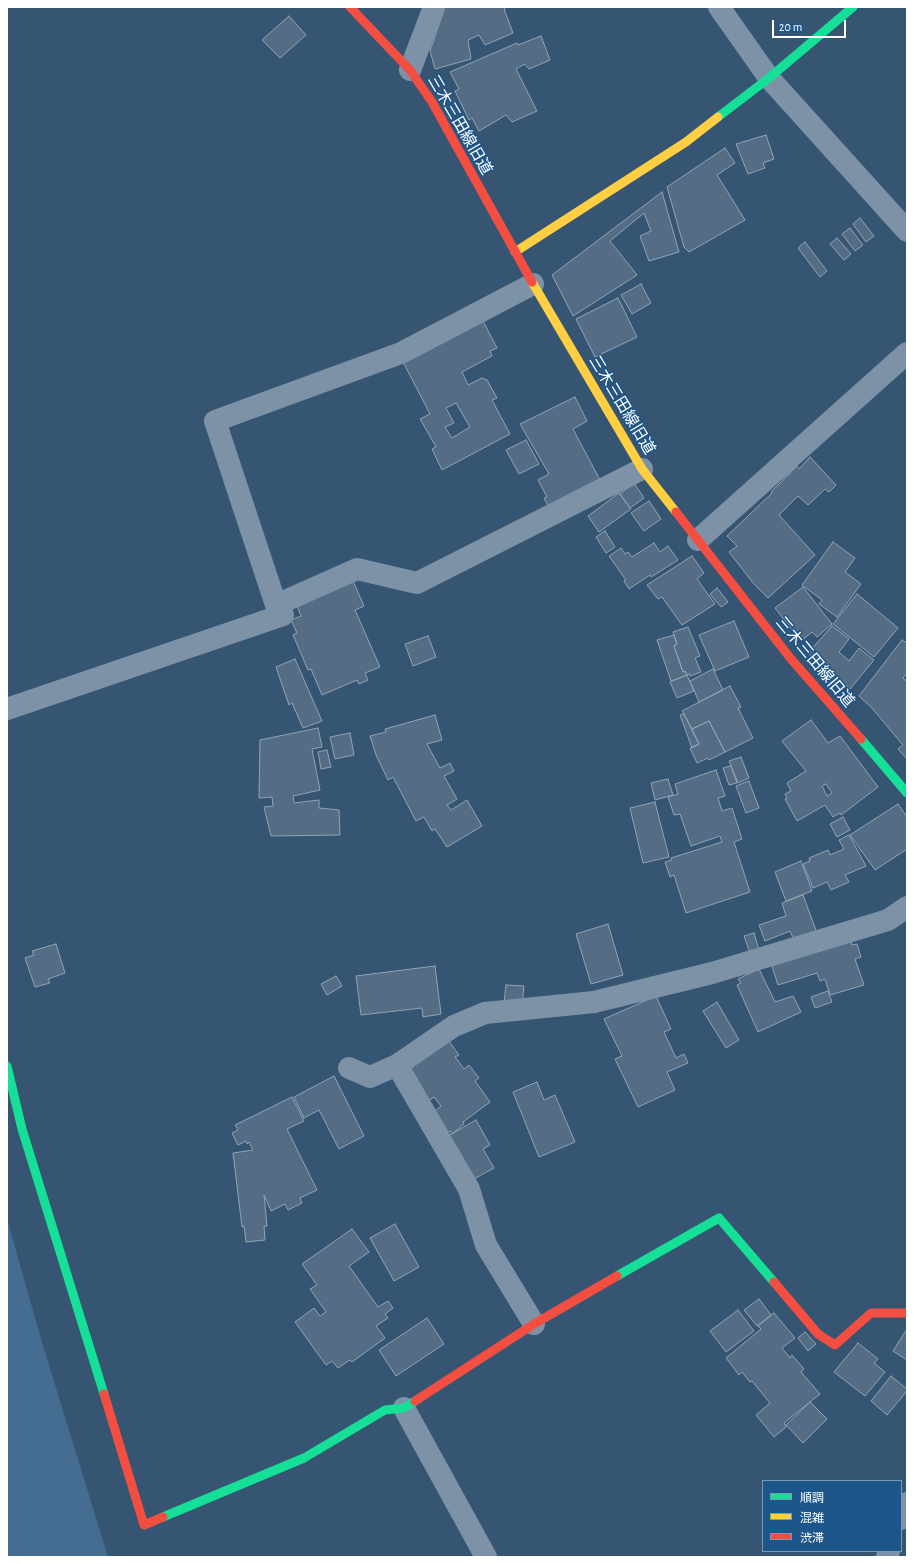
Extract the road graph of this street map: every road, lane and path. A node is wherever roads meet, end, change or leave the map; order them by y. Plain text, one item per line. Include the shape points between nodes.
1 (350, 7) edge
2 (434, 7) edge
3 (719, 7) edge
4 (853, 7) edge
5 (410, 70) junction
6 (769, 78) junction
7 (907, 232) edge
8 (515, 252) junction
9 (533, 284) junction
10 (907, 353) edge
11 (642, 469) junction
12 (698, 540) junction
13 (276, 605) junction
14 (7, 709) edge
15 (907, 793) edge
16 (907, 907) edge
17 (397, 1065) junction
18 (7, 1066) edge
19 (350, 1068) dead end
20 (907, 1313) edge
21 (534, 1324) junction
22 (404, 1408) junction
23 (907, 1503) edge
24 (902, 1516) edge
25 (486, 1557) edge

1 - 5 street, 三木三田線旧道
2 - 5 street
3 - 6 street
4 - 6 street
5 - 8 street, 三木三田線旧道 via 432,102
6 - 7 street
6 - 8 street via 686,142
8 - 9 street, 三木三田線旧道
9 - 11 street, 三木三田線旧道
9 - 13 street via 401,353 215,421
10 - 12 street
11 - 12 street, 三木三田線旧道
11 - 13 street via 417,583 357,569
12 - 15 street, 三木三田線旧道 via 791,659
13 - 14 street via 283,615
16 - 17 street via 888,920 712,973 594,1002 485,1013 454,1026
17 - 19 street via 370,1077
17 - 21 street via 469,1189 486,1245
18 - 22 street via 22,1129 144,1525 304,1458 385,1410
20 - 21 street via 871,1312 835,1345 818,1334 719,1218
21 - 22 street
22 - 25 street
23 - 24 street

